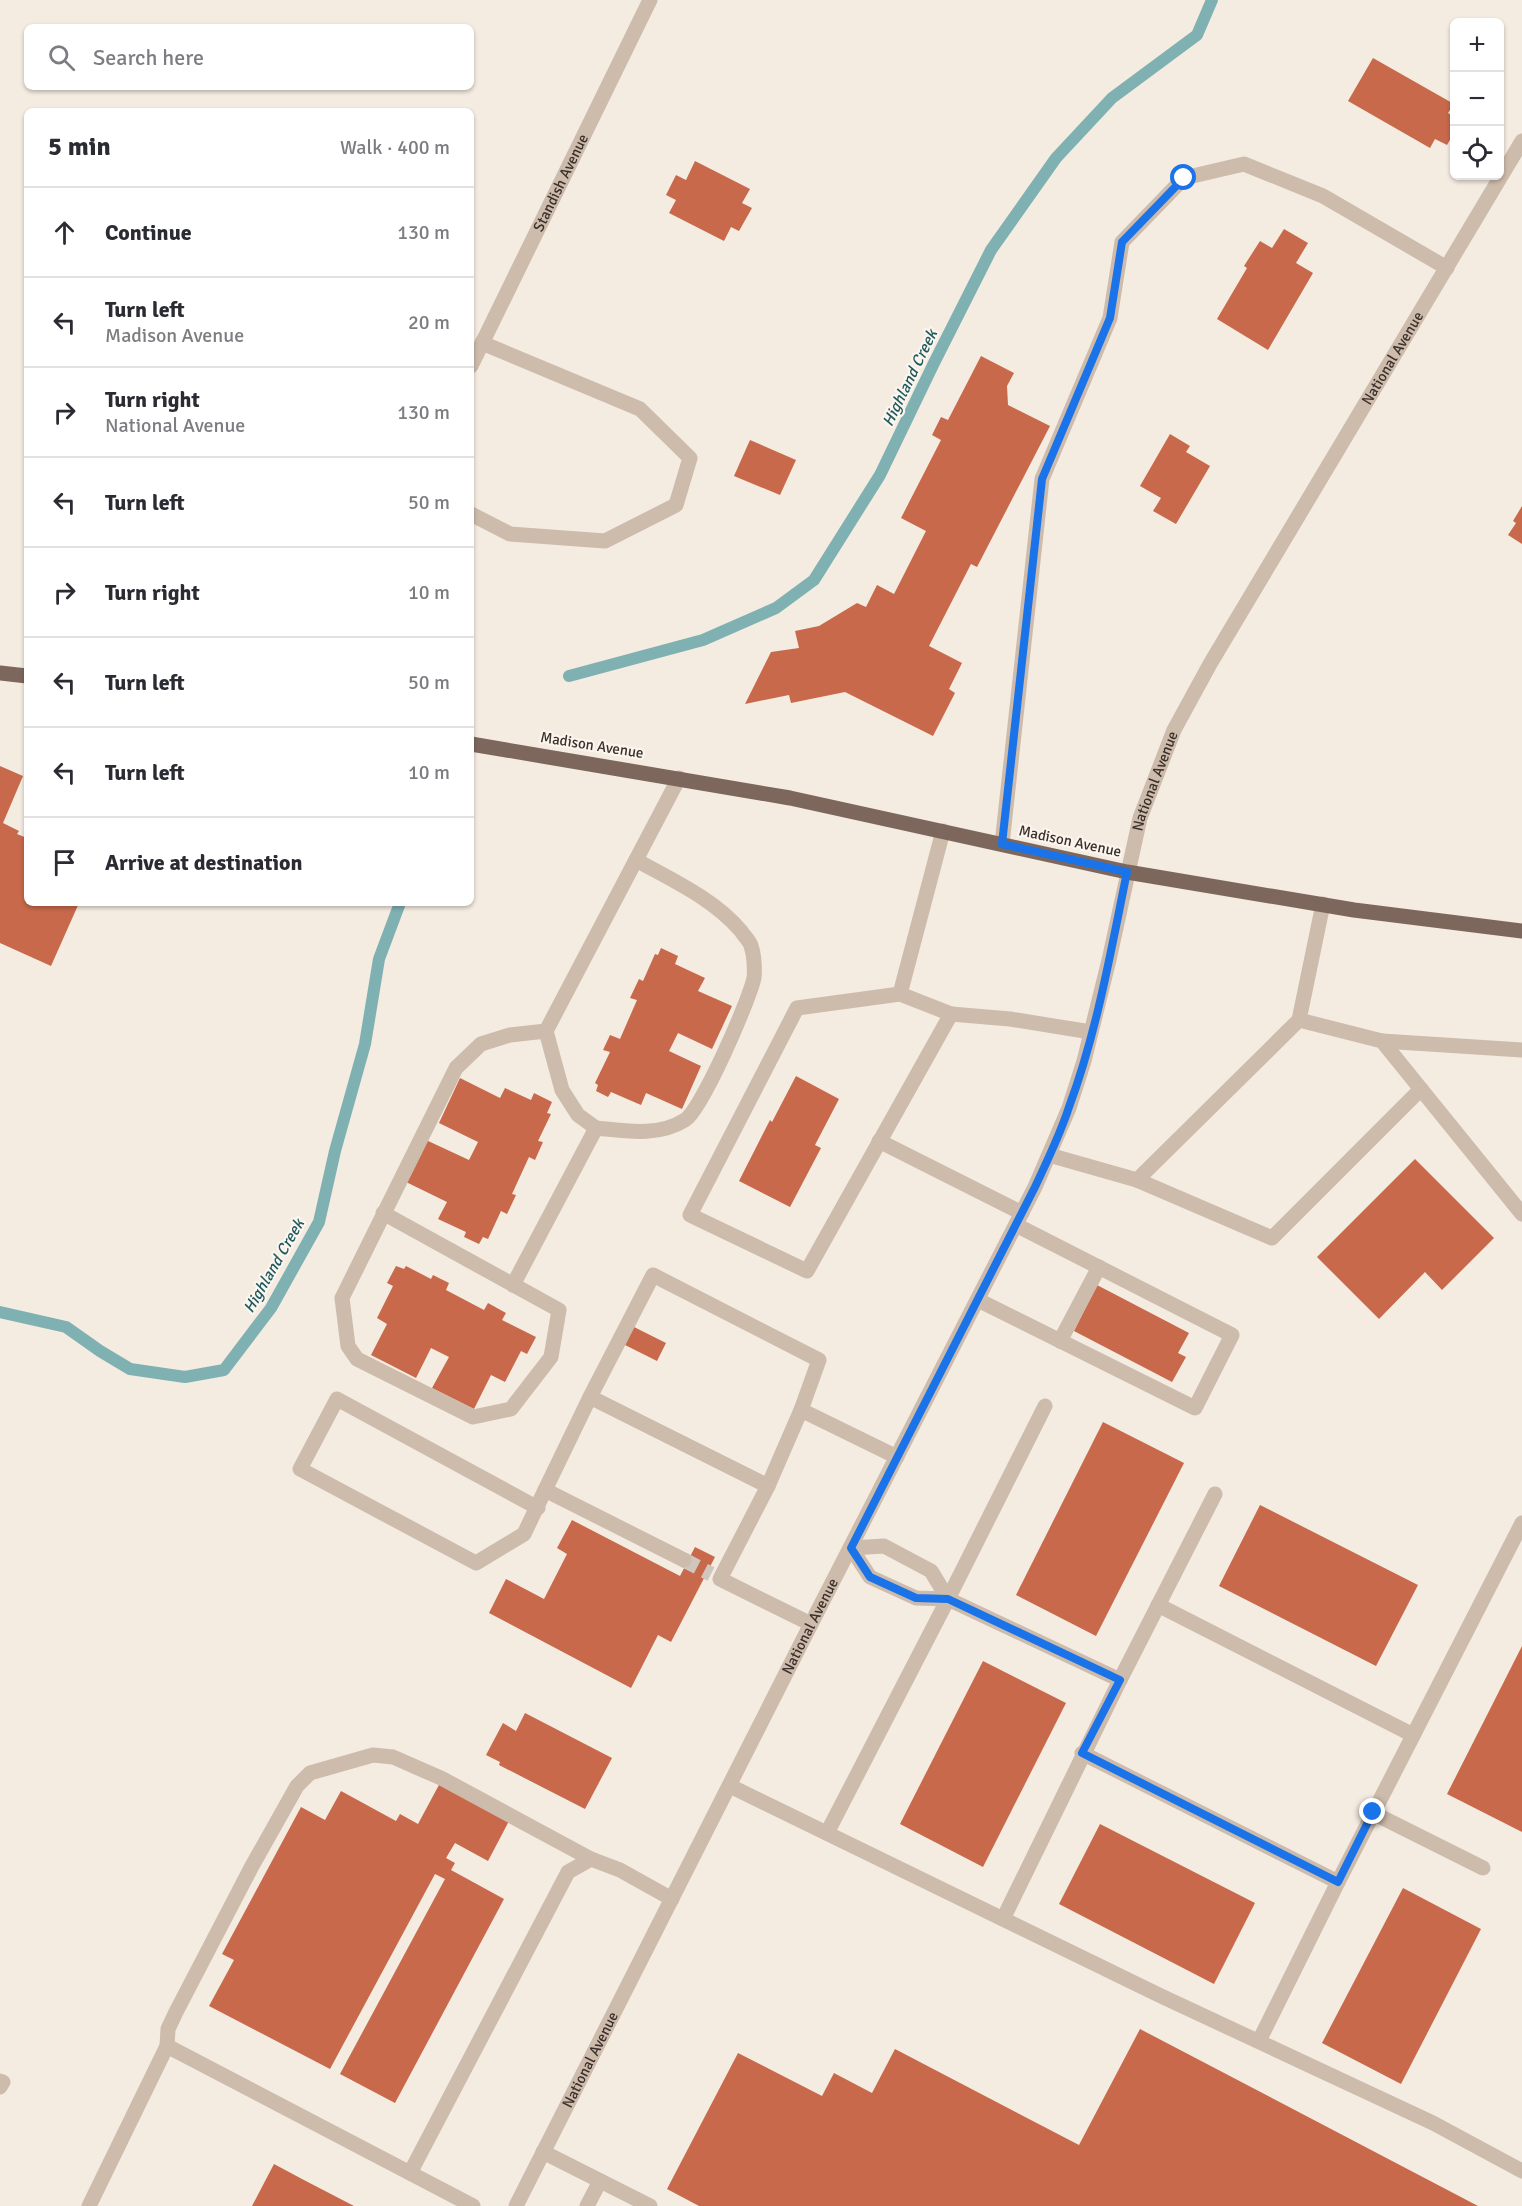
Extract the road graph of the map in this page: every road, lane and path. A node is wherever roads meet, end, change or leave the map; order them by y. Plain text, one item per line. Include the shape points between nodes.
1 (650, 0) edge
2 (1522, 141) edge
3 (1447, 268) junction
4 (482, 343) junction
5 (474, 360) edge
6 (474, 516) edge
7 (0, 673) edge
8 (24, 676) edge
9 (474, 744) edge
10 (679, 778) junction
11 (943, 831) junction
12 (1002, 844) junction
13 (636, 860) junction
14 (1127, 872) junction
15 (1323, 904) junction
16 (1522, 931) edge
17 (900, 994) junction
18 (951, 1014) junction
19 (1299, 1020) junction
20 (546, 1031) junction
21 (1091, 1032) junction
22 (1382, 1041) junction
23 (1522, 1050) edge
24 (1421, 1089) junction
25 (596, 1128) junction
26 (879, 1142) junction
27 (1049, 1155) junction
28 (1137, 1180) junction
29 (383, 1213) junction
30 (1522, 1214) edge
31 (1019, 1219) junction
32 (1099, 1268) junction
33 (513, 1285) junction
34 (978, 1300) junction
35 (1060, 1341) junction
36 (590, 1397) junction
37 (1045, 1406) dead end
38 (801, 1410) junction
39 (897, 1457) junction
40 (768, 1486) junction
41 (545, 1490) junction
42 (1215, 1494) dead end
43 (538, 1508) junction
44 (1522, 1523) edge
45 (851, 1548) junction
46 (684, 1560) tunnel mouth
47 (948, 1599) junction
48 (1158, 1605) junction
49 (811, 1624) junction
50 (1120, 1680) junction
51 (1413, 1735) junction
52 (1082, 1753) junction
53 (730, 1786) junction
54 (1373, 1812) junction
55 (826, 1833) junction
56 (591, 1859) junction
57 (1483, 1868) dead end
58 (1338, 1882) junction
59 (672, 1899) junction
60 (1003, 1919) junction
61 (1259, 2041) junction
62 (167, 2046) junction
63 (0, 2081) edge
64 (0, 2087) edge
65 (543, 2152) junction
66 (1522, 2171) edge
67 (410, 2173) junction
68 (600, 2181) junction
69 (89, 2206) edge
70 (473, 2206) edge
71 (516, 2206) edge
72 (587, 2206) edge
73 (650, 2206) edge

1 - 4 street, Standish Avenue
2 - 3 street, National Avenue
3 - 12 street via 1323,196 1244,164 1184,178 1122,242 1110,318 1042,479
3 - 14 street, National Avenue via 1174,730 1140,818
4 - 5 street, Standish Avenue
4 - 6 street via 640,409 690,458 676,505 605,541 510,534
7 - 8 main road
9 - 10 main road, Madison Avenue
10 - 11 main road, Madison Avenue
10 - 13 street
11 - 12 main road, Madison Avenue
11 - 17 street
12 - 14 main road, Madison Avenue
13 - 20 street
13 - 25 street via 728,916 751,944 754,976 745,1009 707,1089 687,1119 664,1130
14 - 15 main road, Madison Avenue
14 - 21 street, National Avenue
15 - 16 main road, Madison Avenue
15 - 19 street
17 - 18 street
17 - 26 street via 797,1008 690,1215 807,1271
18 - 21 street
18 - 26 street
19 - 22 street
19 - 28 street
20 - 25 street via 562,1090 578,1115
20 - 29 street via 510,1035 481,1044 456,1068
21 - 27 street, National Avenue via 1069,1108
22 - 23 street
22 - 24 street
24 - 28 street via 1272,1238
24 - 30 street
25 - 33 street
26 - 31 street
27 - 28 street
27 - 31 street, National Avenue
29 - 33 street
29 - 33 street via 342,1298 348,1346 357,1359 473,1417 511,1409 551,1357 559,1310
31 - 32 street
31 - 34 street, National Avenue
32 - 35 street
32 - 35 street via 1232,1335 1195,1408
34 - 35 street
34 - 39 street, National Avenue
36 - 38 street via 653,1275 819,1360
36 - 40 street
36 - 41 street
37 - 47 street
38 - 39 street
38 - 40 street
39 - 45 street, National Avenue
40 - 49 street via 715,1576
41 - 43 street
41 - 46 street
42 - 48 street
43 - 43 street via 524,1534 476,1563 300,1469 337,1399
44 - 51 street
45 - 47 street via 870,1577 916,1598
45 - 47 street via 884,1546 931,1570
45 - 49 street, National Avenue
47 - 50 street
47 - 55 street
48 - 50 street
48 - 51 street
49 - 53 street, National Avenue
50 - 52 street
51 - 54 street
52 - 58 street
52 - 60 street
53 - 55 street
53 - 59 street, National Avenue
54 - 57 street
54 - 58 street
55 - 60 street
56 - 59 street
56 - 62 street via 441,1778 393,1758 373,1755 310,1773 297,1786 280,1816 187,1991 168,2029
56 - 67 street via 568,1872
58 - 61 street
59 - 65 street, National Avenue
60 - 61 street
61 - 66 street via 1433,2123
62 - 67 street
62 - 69 street
63 - 64 street
65 - 68 street
65 - 71 street, National Avenue
67 - 70 street
68 - 72 street
68 - 73 street

